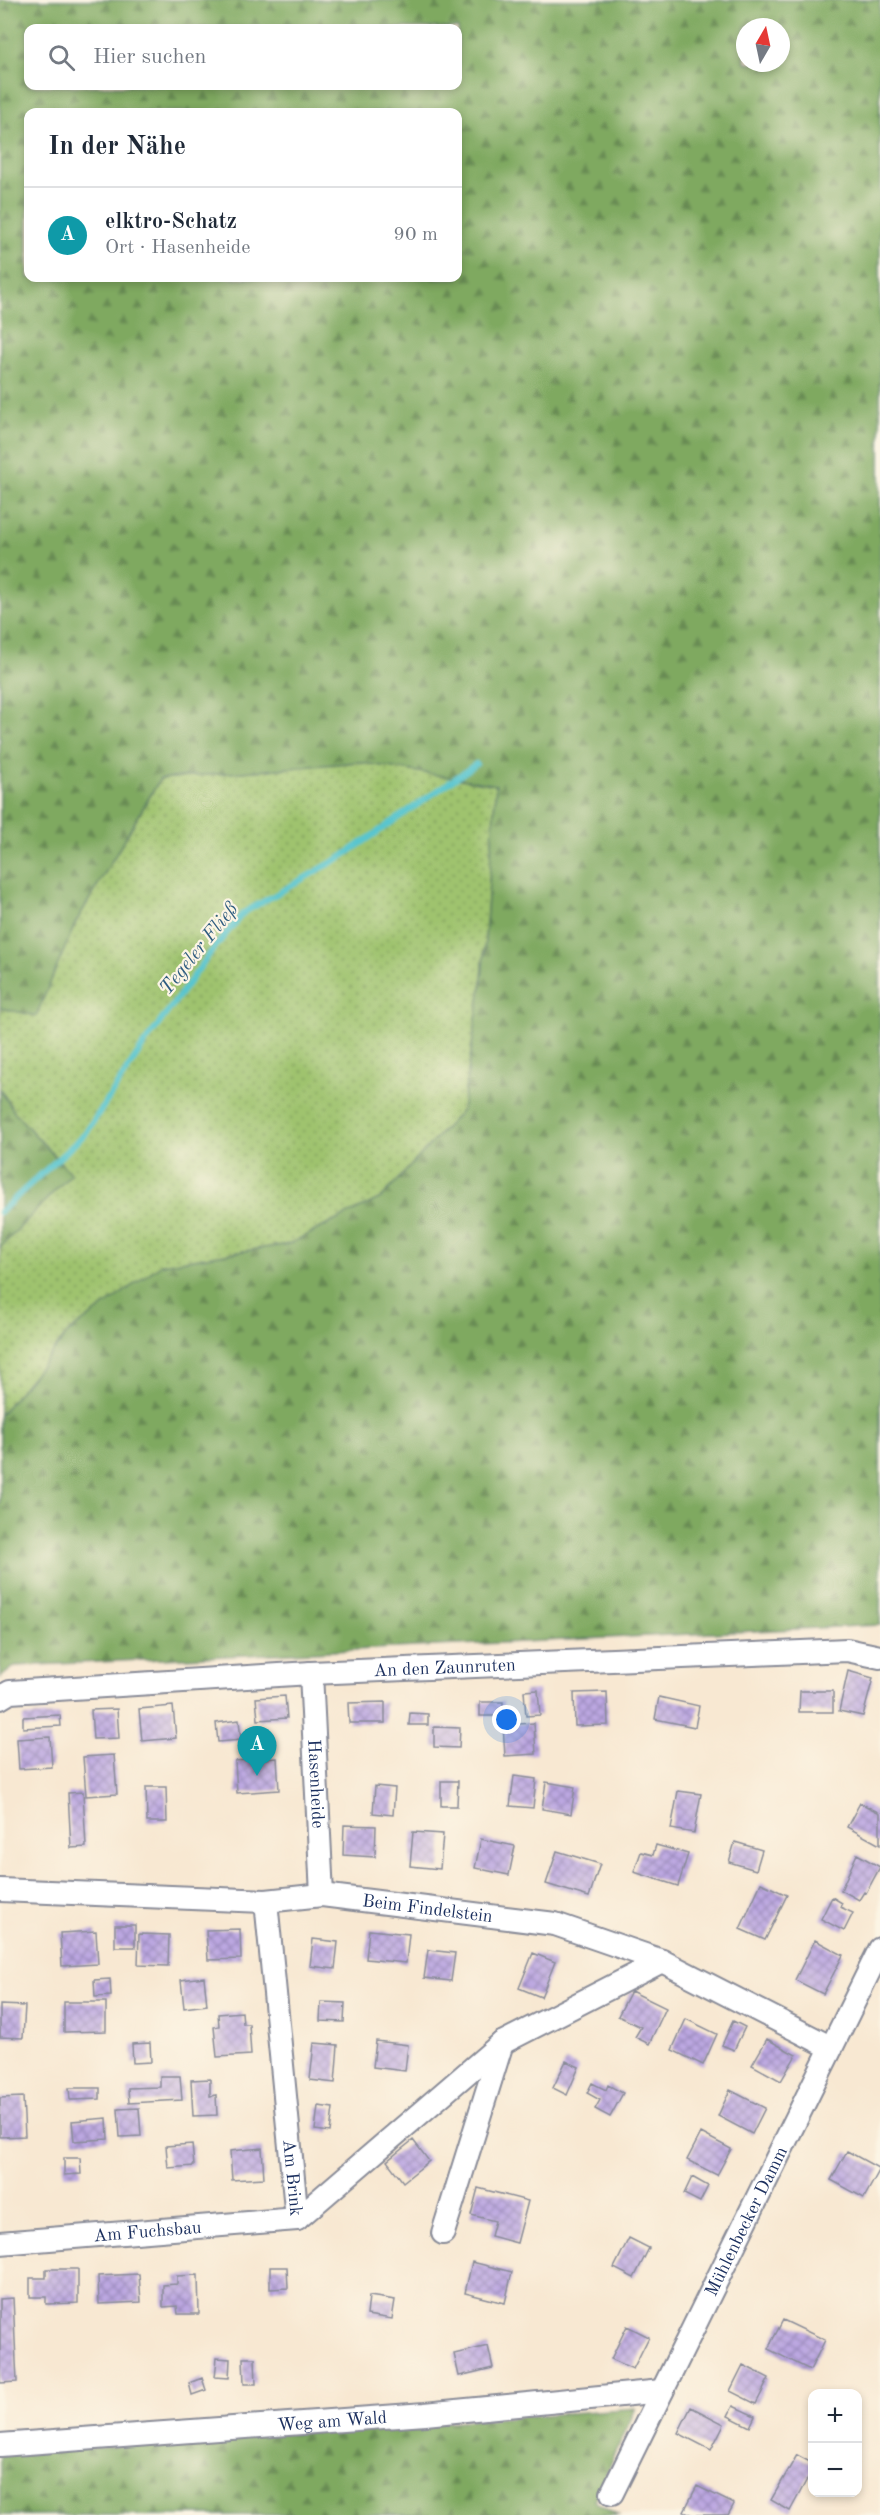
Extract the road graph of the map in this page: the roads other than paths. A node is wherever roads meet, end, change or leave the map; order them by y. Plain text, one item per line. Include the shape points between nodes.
1 (880, 1657) edge
2 (311, 1673) junction
3 (5, 1695) edge
4 (0, 1890) edge
5 (322, 1895) junction
6 (266, 1901) junction
7 (880, 1949) edge
8 (662, 1961) junction
9 (502, 2043) junction
10 (830, 2047) junction
11 (297, 2218) junction
12 (443, 2233) dead end
13 (0, 2243) edge
14 (662, 2391) junction
15 (0, 2445) edge
16 (612, 2493) dead end

1 - 2 street, An den Zaunruten via 848,1650
2 - 3 street, An den Zaunruten
2 - 5 street, Hasenheide
4 - 6 street, Beim Findelstein
5 - 6 street, Beim Findelstein
5 - 8 street, Beim Findelstein via 555,1924
6 - 11 street, Am Brink
7 - 10 street, Mühlenbecker Damm
8 - 9 street, Am Brink
8 - 10 street, Beim Findelstein
9 - 11 street, Am Brink
9 - 12 street
10 - 14 street, Mühlenbecker Damm
11 - 13 street, Am Fuchsbau
14 - 15 street, Weg am Wald via 425,2414
14 - 16 street, Mühlenbecker Damm

